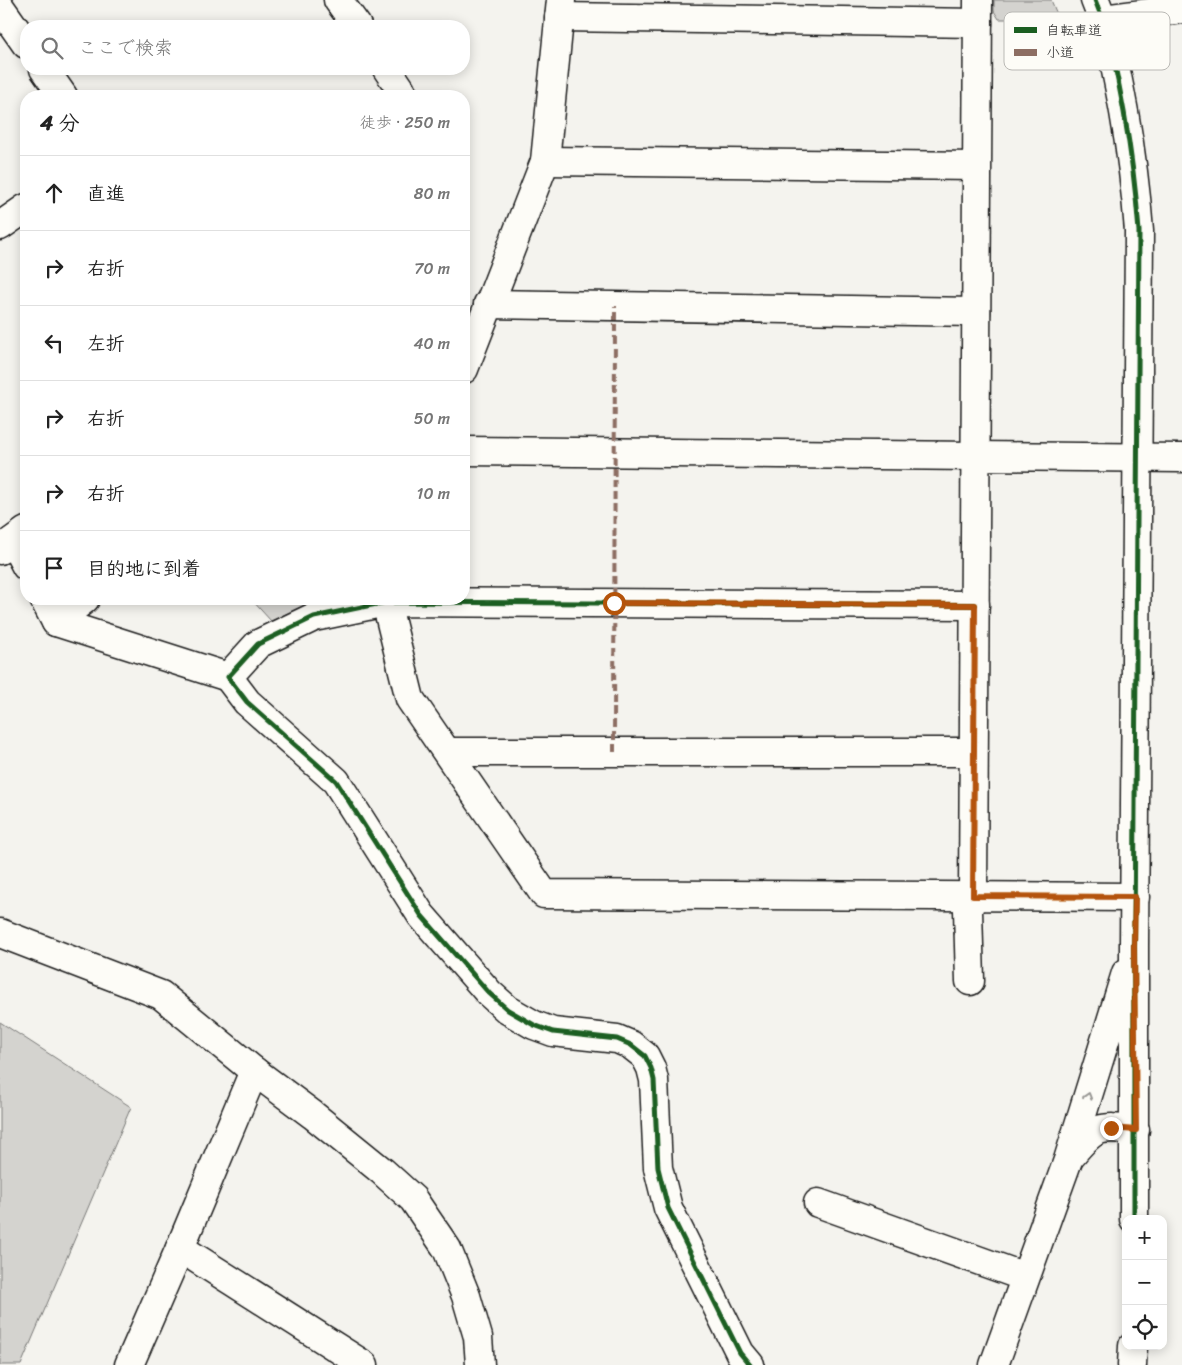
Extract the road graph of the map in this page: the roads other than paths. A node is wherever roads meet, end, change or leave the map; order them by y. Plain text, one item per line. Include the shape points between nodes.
1 (338, 0) edge
2 (0, 7) edge
3 (560, 8) edge
4 (1099, 9) edge
5 (1182, 9) edge
6 (978, 11) edge
7 (353, 20) edge
8 (20, 35) edge
9 (1116, 70) edge
10 (48, 75) edge
11 (391, 75) edge
12 (60, 90) edge
13 (401, 90) edge
14 (545, 161) junction
15 (976, 166) junction
16 (488, 304) junction
17 (976, 312) junction
18 (470, 353) edge
19 (470, 451) edge
20 (976, 455) junction
21 (1137, 457) junction
22 (1182, 458) edge
23 (13, 541) edge
24 (20, 554) edge
25 (470, 602) edge
26 (66, 605) edge
27 (369, 605) edge
28 (388, 605) edge
29 (975, 605) junction
30 (50, 610) edge
31 (228, 677) junction
32 (448, 752) junction
33 (973, 752) junction
34 (973, 896) junction
35 (1135, 897) junction
36 (0, 933) edge
37 (1134, 947) junction
38 (970, 981) dead end
39 (254, 1071) junction
40 (1136, 1130) junction
41 (1068, 1160) junction
42 (818, 1203) dead end
43 (1134, 1215) edge
44 (180, 1248) junction
45 (1025, 1277) junction
46 (1133, 1350) edge
47 (129, 1365) edge
48 (364, 1365) edge
49 (480, 1365) edge
50 (750, 1365) edge
51 (994, 1365) edge
52 (1132, 1365) edge

1 - 7 street
2 - 8 street
3 - 6 street
3 - 14 street
4 - 5 street
6 - 15 street
9 - 21 street via 1135,177 1139,231
10 - 12 street
11 - 13 street
14 - 15 street
14 - 16 street
15 - 17 street
16 - 17 street
16 - 18 street
17 - 20 street
19 - 20 street
20 - 21 street
20 - 29 street
21 - 22 street
21 - 35 street
23 - 24 street
25 - 29 street
26 - 30 street
27 - 31 street via 314,617 258,644
28 - 32 street via 410,699
29 - 33 street
30 - 31 street
31 - 50 street via 247,702 336,781 421,915 489,994 534,1025 553,1032 617,1040 631,1045 645,1056 654,1080 658,1168 668,1208 740,1353
32 - 33 street
32 - 34 street via 544,894
33 - 34 street
34 - 35 street
34 - 38 street via 968,910
35 - 37 street
36 - 39 street via 161,995
37 - 40 street
41 -> 37 street
39 - 44 street
39 - 49 street via 352,1146 413,1199 447,1249 466,1296 478,1338
40 - 41 street via 1096,1130
40 - 43 street
41 - 45 street
42 - 45 street
44 - 47 street
44 - 48 street
45 - 51 street
46 - 52 street

